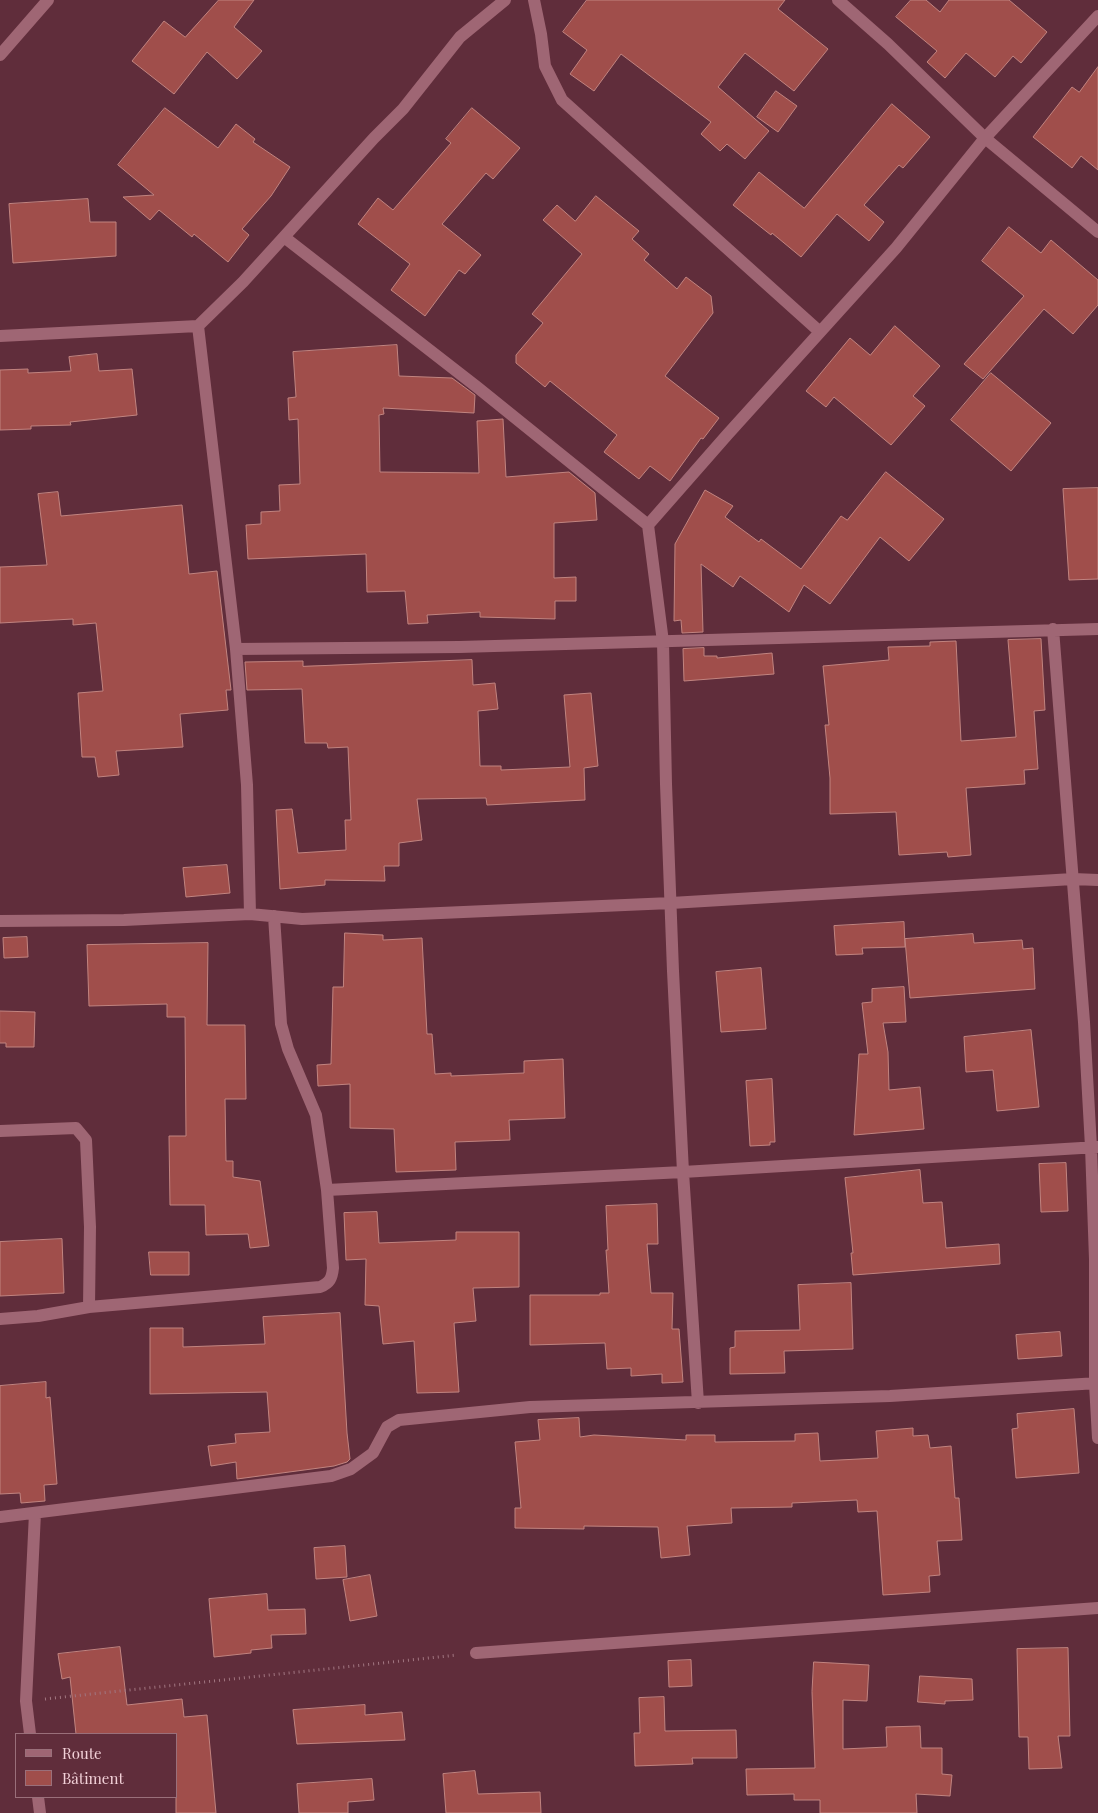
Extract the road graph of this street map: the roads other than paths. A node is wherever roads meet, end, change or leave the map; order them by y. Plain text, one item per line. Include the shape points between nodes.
1 (48, 0) edge
2 (506, 0) edge
3 (534, 0) edge
4 (838, 0) edge
5 (1098, 16) edge
6 (0, 55) edge
7 (985, 138) junction
8 (1098, 232) edge
9 (284, 237) junction
10 (198, 326) junction
11 (820, 332) junction
12 (0, 336) edge
13 (648, 525) junction
14 (1053, 629) junction
15 (1098, 629) edge
16 (663, 642) junction
17 (236, 649) junction
18 (1073, 879) junction
19 (1098, 880) edge
20 (671, 903) junction
21 (250, 914) junction
22 (274, 916) junction
23 (0, 921) edge
24 (0, 1131) edge
25 (1094, 1147) edge
26 (682, 1172) junction
27 (327, 1190) junction
28 (89, 1307) junction
29 (0, 1318) edge
30 (1096, 1384) edge
31 (698, 1403) junction
32 (1098, 1438) edge
33 (35, 1513) junction
34 (0, 1517) edge
35 (1098, 1608) edge
36 (476, 1653) road end
37 (30, 1733) edge
38 (38, 1798) edge
39 (40, 1813) edge

1 - 6 street
2 - 9 street via 460,37 403,109
3 - 11 street via 545,66 562,100
4 - 7 street
5 - 7 street
7 - 8 street
7 - 11 street via 896,248
9 - 10 street
9 - 13 street
10 - 12 street
10 - 17 street
11 - 13 street
13 - 16 street
14 - 15 street
14 - 16 street
14 - 18 street
16 - 17 street
16 - 20 street
17 - 21 street via 247,785
18 - 19 street
18 - 20 street
18 - 25 street
20 - 22 street via 302,919
20 - 26 street
21 - 22 street
21 - 23 street
22 - 27 street via 282,1024 288,1049 316,1115
24 - 28 street via 76,1128 86,1140
25 - 26 street
25 - 30 street
26 - 27 street
26 - 31 street
27 - 28 street via 333,1268 332,1279 326,1285
28 - 29 street via 38,1316
30 - 31 street
30 - 32 street
31 - 33 street via 530,1407 399,1420 387,1427 373,1453 350,1469 331,1476
33 - 34 street
33 - 37 street via 26,1701
35 - 36 street
38 - 39 street

